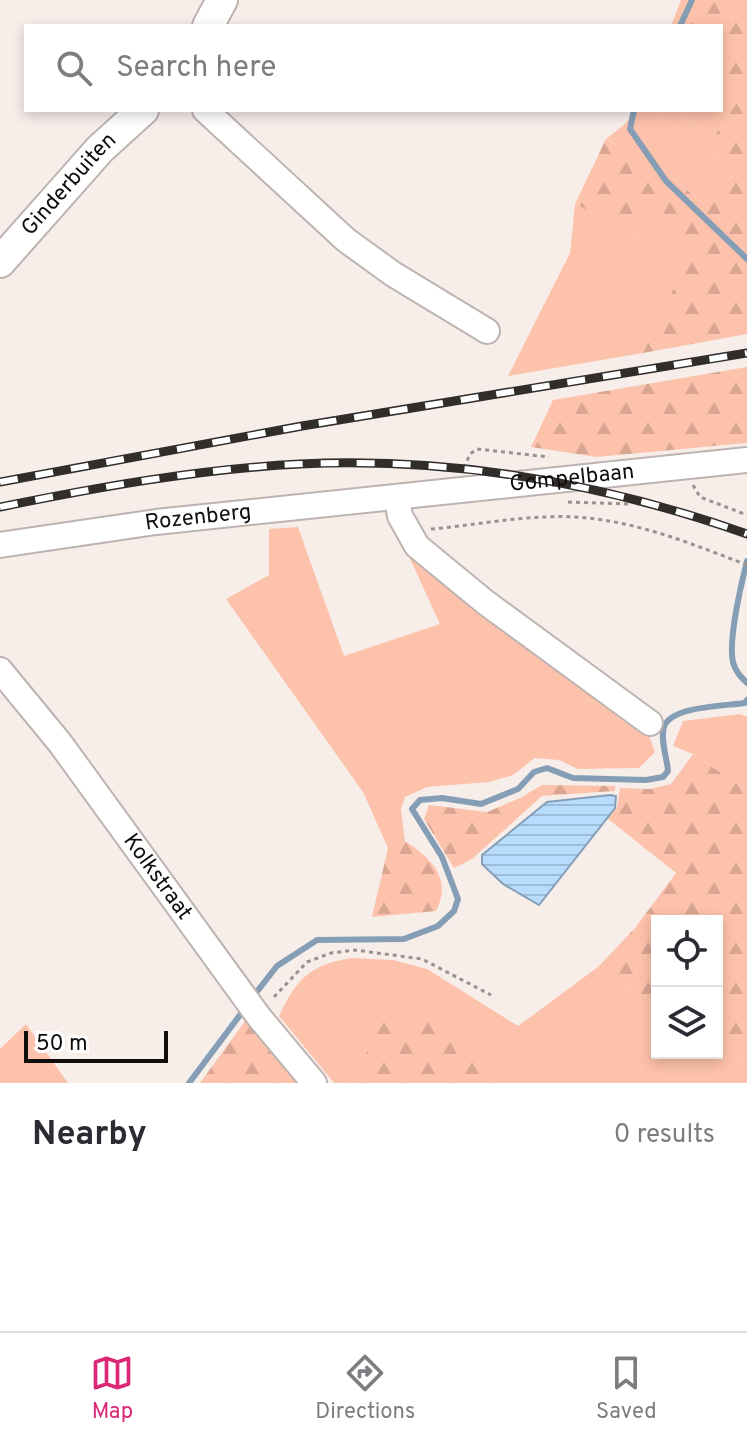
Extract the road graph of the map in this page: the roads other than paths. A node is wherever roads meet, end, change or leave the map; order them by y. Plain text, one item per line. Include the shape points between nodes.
1 (222, 0) edge
2 (209, 24) edge
3 (141, 112) edge
4 (207, 112) edge
5 (0, 262) edge
6 (487, 331) dead end
7 (747, 460) edge
8 (397, 498) junction
9 (0, 545) edge
10 (0, 670) edge
11 (650, 723) dead end
12 (314, 1083) edge

1 - 2 main road
3 - 5 main road, Ginderbuiten via 100,149
4 - 6 street via 346,240
7 - 8 street, Gompelbaan
8 - 9 street, Rozenberg via 156,522
8 - 11 street via 400,516 417,546
10 - 12 street, Kolkstraat

